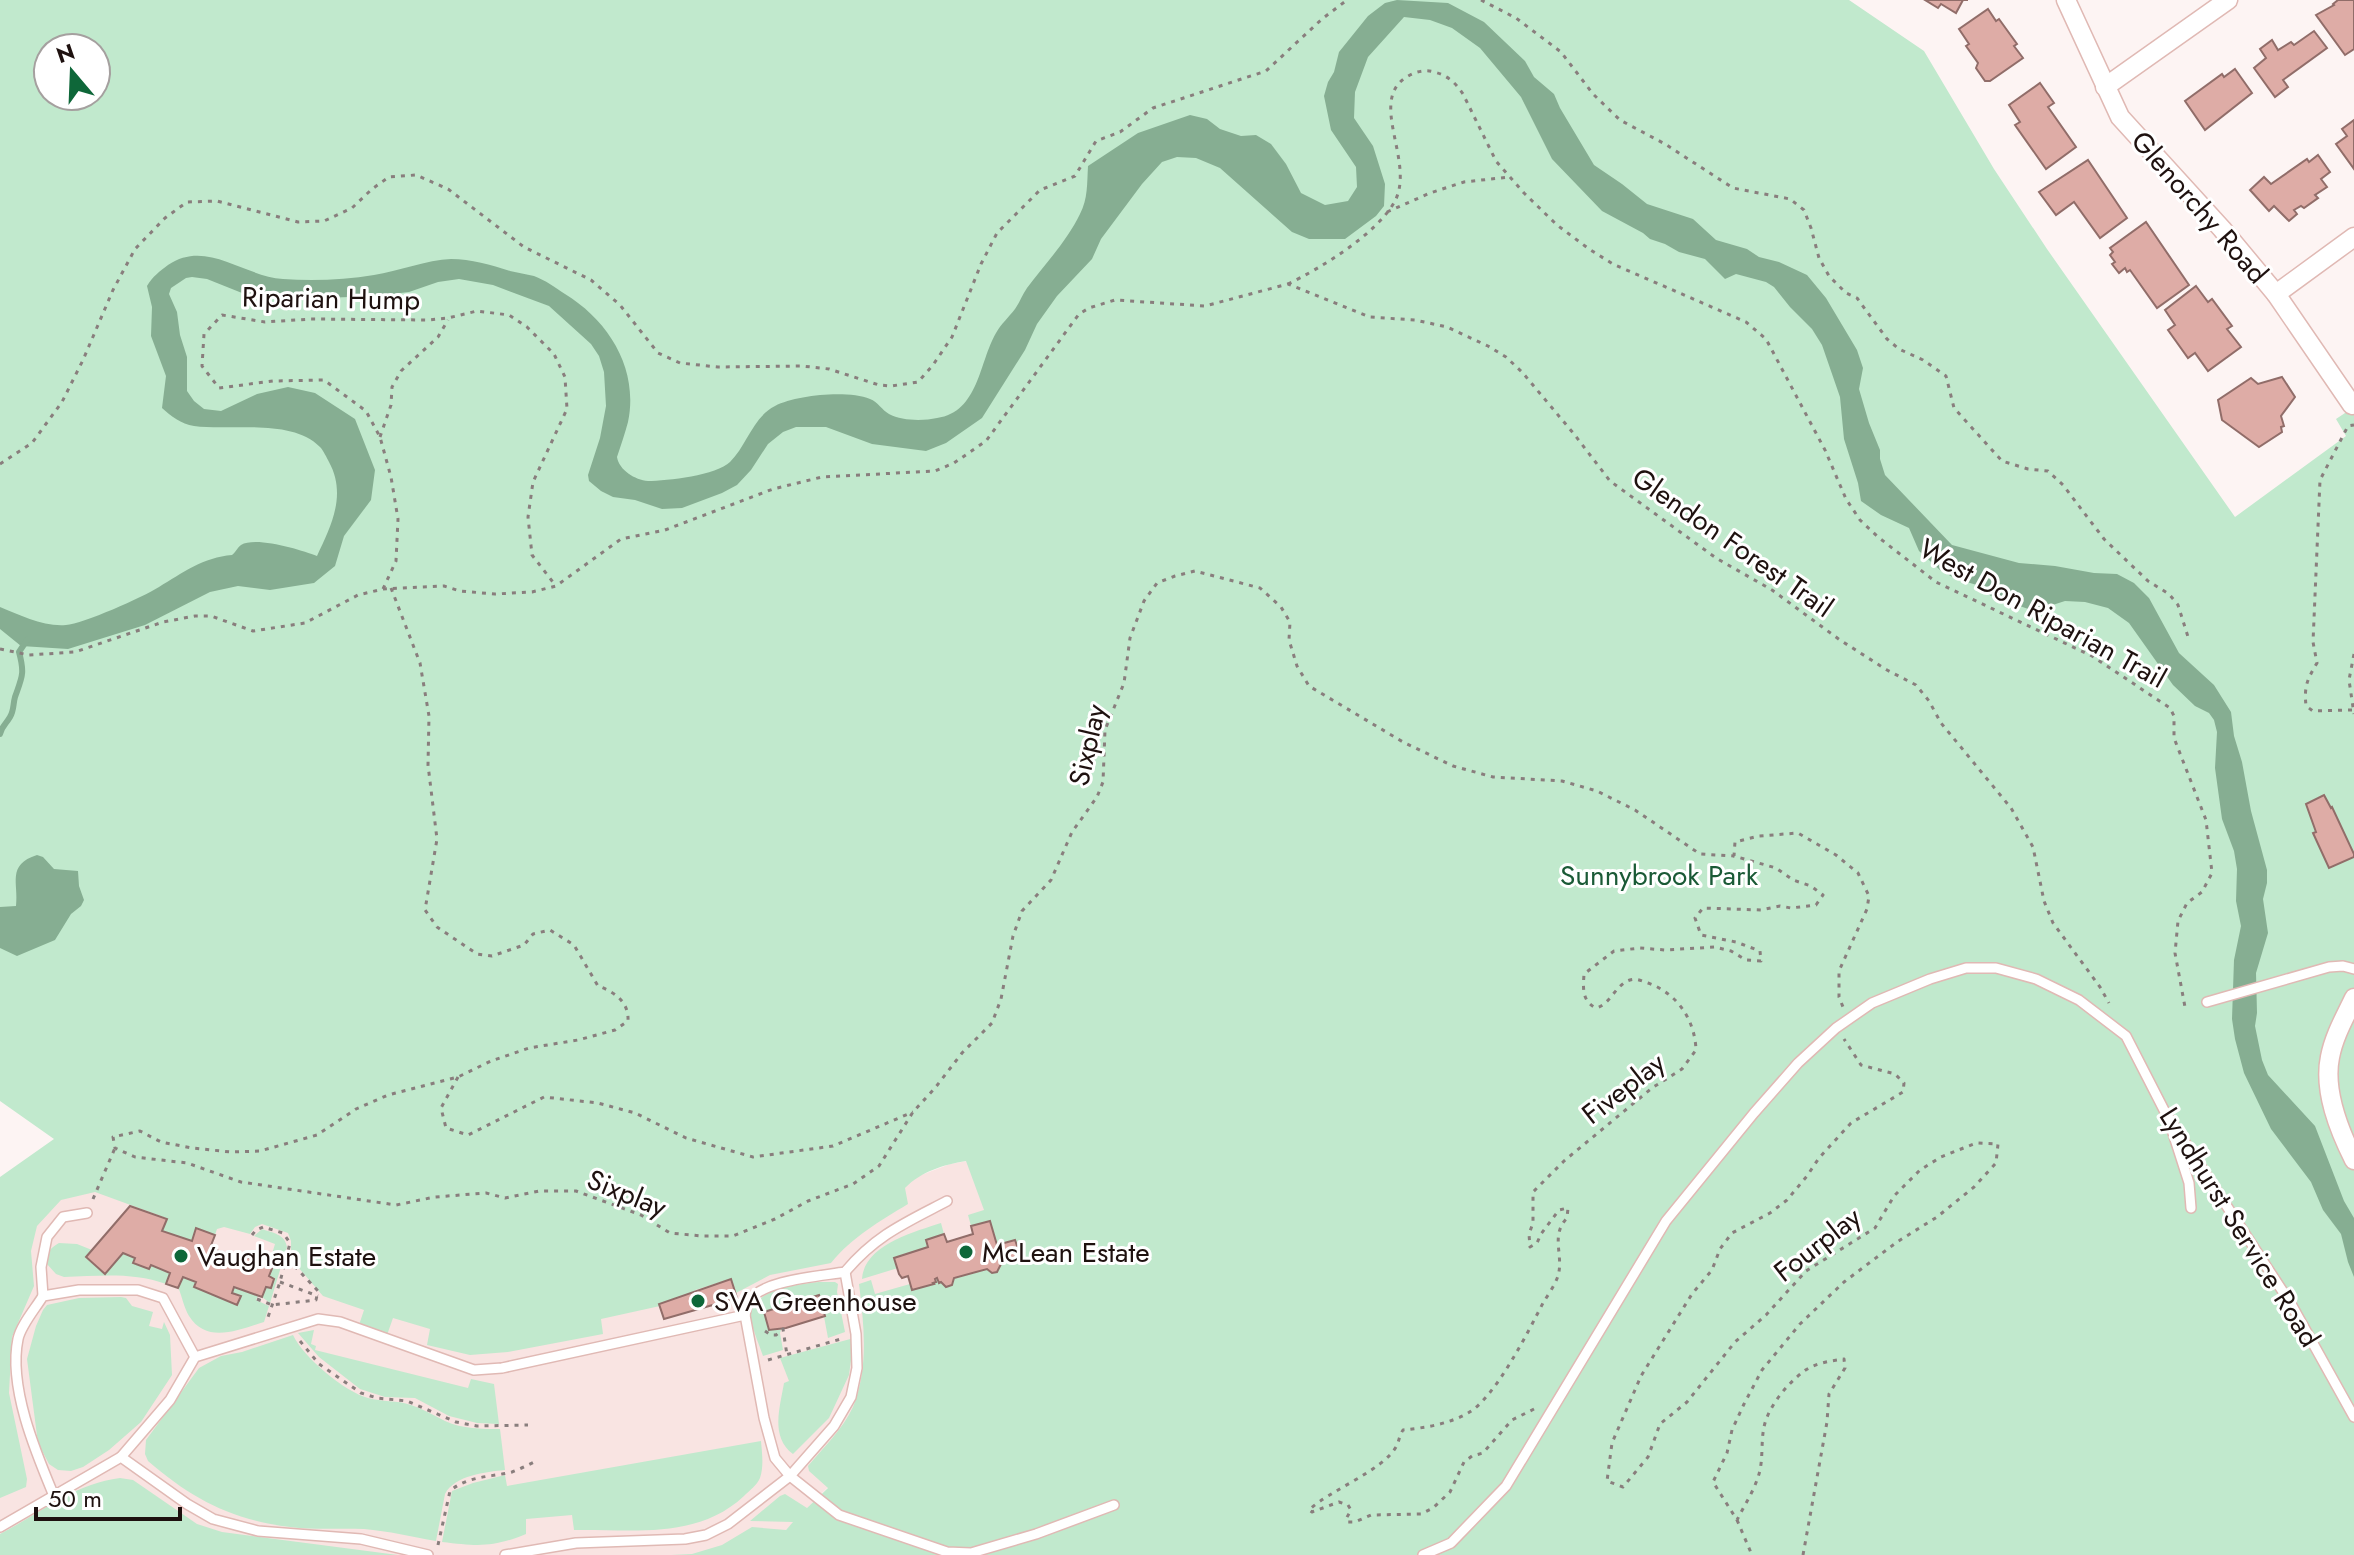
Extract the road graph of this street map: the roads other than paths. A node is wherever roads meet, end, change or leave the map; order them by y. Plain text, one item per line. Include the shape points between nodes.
1 (2066, 0) edge
2 (2228, 0) edge
3 (2105, 87) junction
4 (2354, 237) edge
5 (2276, 294) junction
6 (2352, 405) dead end
7 (2354, 969) edge
8 (2354, 998) edge
9 (2207, 1002) dead end
10 (2165, 1112) junction
11 (2354, 1160) edge
12 (947, 1201) dead end
13 (2191, 1208) dead end
14 (87, 1213) road end
15 (845, 1272) junction
16 (43, 1296) junction
17 (745, 1315) junction
18 (195, 1357) junction
19 (2354, 1417) edge
20 (121, 1457) junction
21 (790, 1476) junction
22 (54, 1496) junction
23 (1114, 1505) dead end
24 (0, 1527) edge
25 (430, 1555) edge
26 (505, 1555) edge
27 (1423, 1555) edge

1 - 3 street, Glenorchy Road
2 - 3 street
3 - 5 street, Glenorchy Road via 2120,117
4 - 5 street
5 - 6 street, Glenorchy Road
7 - 9 lane via 2329,967
8 - 11 street via 2332,1047 2328,1070 2338,1123
10 - 13 lane via 2184,1161
10 - 19 lane, Lyndhurst Service Road via 2276,1281
10 - 27 lane, Lyndhurst Service Road via 2126,1036 2079,1000 2036,979 1996,968 1966,968 1872,1003 1798,1063 1666,1221 1506,1486 1451,1543
12 - 15 lane via 884,1235
14 - 16 lane via 63,1217 47,1237
15 - 17 lane via 759,1291 748,1301
15 - 21 lane via 856,1334 851,1397 834,1426
16 - 18 lane via 138,1290 163,1298
16 - 22 lane via 18,1337 17,1375 33,1445
17 - 18 lane via 502,1368 474,1370 318,1319
17 - 21 lane via 775,1458
18 - 20 lane via 170,1400
20 - 22 lane
20 - 25 lane via 213,1519 258,1531 361,1539
21 - 23 lane via 839,1515 947,1552 996,1548
21 - 26 lane via 706,1535 576,1543
22 - 24 lane

